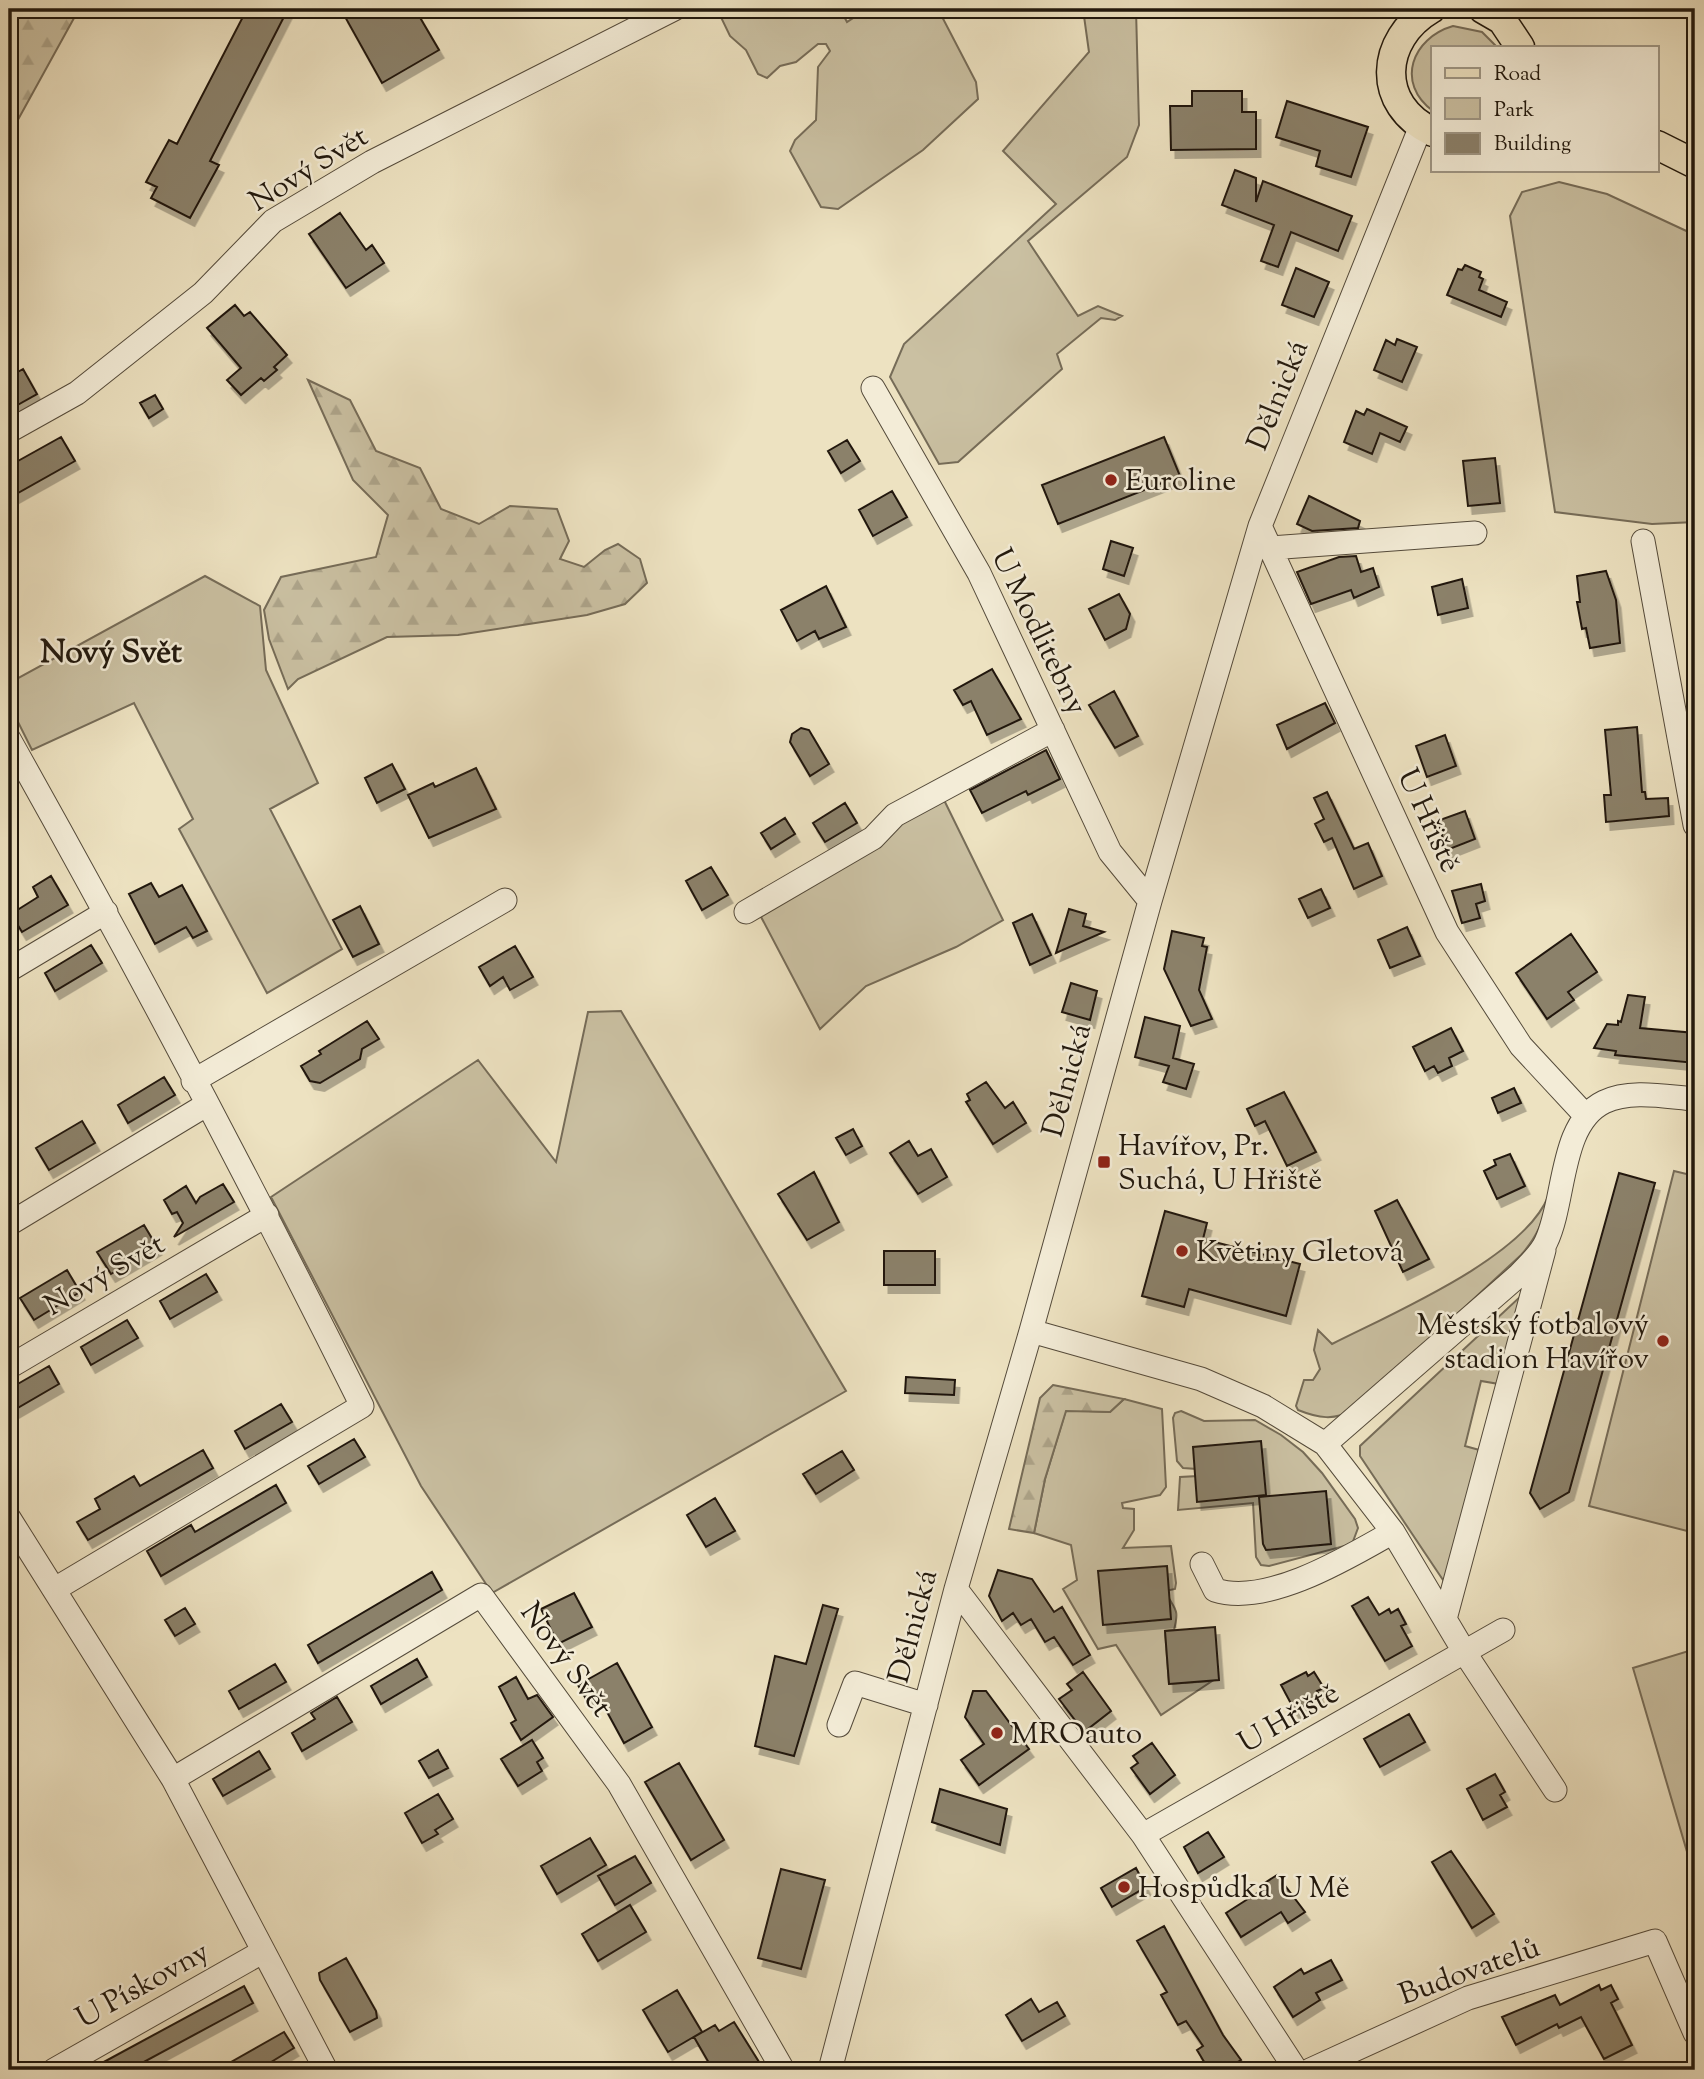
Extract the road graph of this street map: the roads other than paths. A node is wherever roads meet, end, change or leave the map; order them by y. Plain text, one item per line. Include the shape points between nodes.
1 (674, 9) edge
2 (1485, 9) edge
3 (1415, 12) edge
4 (1519, 46) edge
5 (1427, 129) edge
6 (1658, 146) edge
7 (1695, 164) edge
8 (873, 388) dead end
9 (9, 431) edge
10 (1260, 526) junction
11 (1475, 533) dead end
12 (1643, 541) dead end
13 (1270, 548) junction
14 (1053, 730) junction
15 (9, 739) edge
16 (1695, 825) edge
17 (505, 900) dead end
18 (1150, 901) junction
19 (106, 912) junction
20 (746, 912) dead end
21 (9, 970) edge
22 (193, 1081) junction
23 (1695, 1099) edge
24 (206, 1105) junction
25 (1585, 1115) junction
26 (267, 1215) junction
27 (9, 1224) edge
28 (1546, 1244) junction
29 (1031, 1331) junction
30 (9, 1367) edge
31 (1325, 1444) junction
32 (9, 1518) edge
33 (1393, 1532) junction
34 (1202, 1564) dead end
35 (55, 1589) junction
36 (956, 1589) junction
37 (1445, 1619) junction
38 (1503, 1630) dead end
39 (1465, 1653) junction
40 (926, 1704) junction
41 (839, 1725) dead end
42 (173, 1779) junction
43 (1555, 1790) dead end
44 (1143, 1835) junction
45 (262, 1952) junction
46 (1695, 2033) edge
47 (54, 2070) edge
48 (326, 2070) edge
49 (783, 2070) edge
50 (830, 2070) edge
51 (1296, 2070) edge
52 (1310, 2070) edge

1 - 9 street, Nový Svět via 372,162 273,221 203,293 77,393
2 - 4 main road via 1502,20
3 - 5 main road via 1396,44 1391,74 1399,104
5 - 10 street, Dělnická
6 - 7 main road
8 - 14 street, U Modlitebny via 979,573
10 - 13 street, U Hřiště
10 - 18 street, Dělnická
11 - 13 street
12 - 16 street
13 - 25 street, U Hřiště via 1447,932 1521,1046
14 - 18 street, U Modlitebny via 1110,852
14 - 20 street via 895,815 873,838
15 - 19 street
17 - 22 street
18 - 29 street, Dělnická
19 - 21 street
19 - 22 street
22 - 24 street
23 - 25 street via 1641,1094 1606,1101
24 - 26 street
24 - 27 street
25 - 28 street via 1570,1146 1561,1201
26 - 30 street, Nový Svět
26 - 35 street via 362,1406
28 - 31 street via 1519,1276
28 - 37 street
29 - 31 street via 1201,1379 1263,1406
29 - 36 street, Dělnická
31 - 33 street
32 - 35 street
33 - 34 street via 1300,1580 1246,1593 1229,1595 1215,1590
33 - 37 street
35 - 42 street
36 - 40 street, Dělnická
36 - 44 street
37 - 39 street
38 - 39 street, U Hřiště
39 - 43 street
39 - 44 street, U Hřiště
40 - 41 street via 855,1683
40 - 50 street, Dělnická
42 - 45 street
42 - 49 street, Nový Svět via 481,1595 619,1784
44 - 51 street
45 - 47 street, U Pískovny
45 - 48 street
46 - 52 street, Budovatelů via 1654,1941 1468,1998

